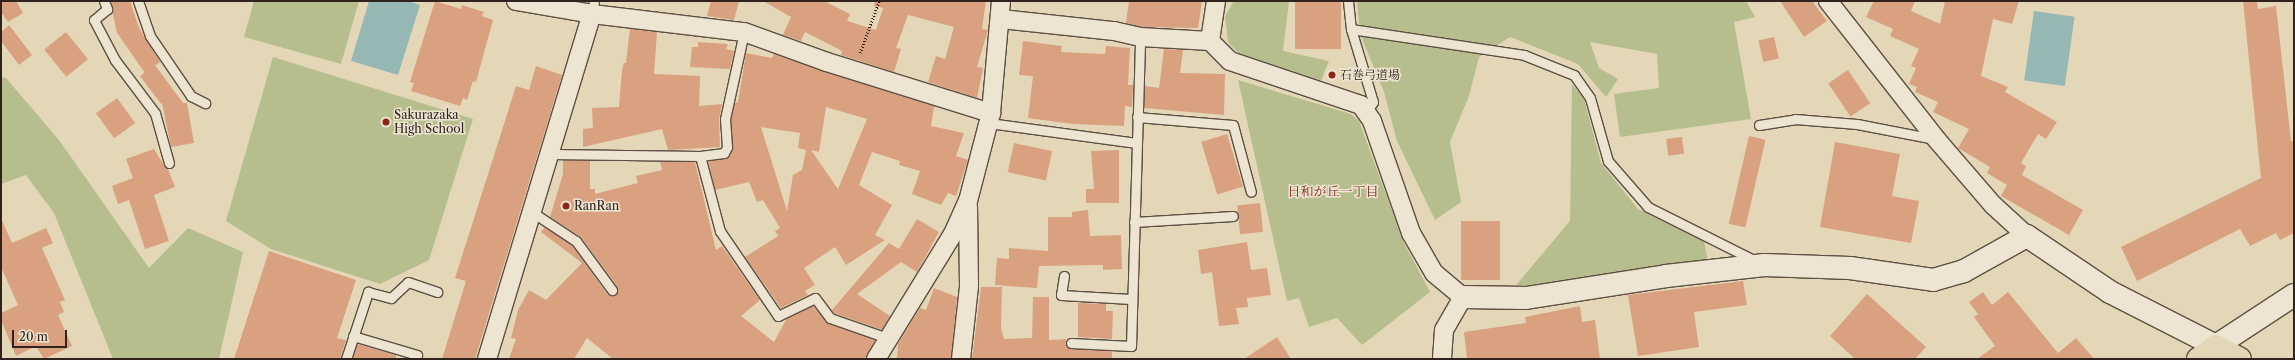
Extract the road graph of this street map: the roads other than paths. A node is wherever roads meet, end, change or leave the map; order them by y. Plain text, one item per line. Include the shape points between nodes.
1 (104, 1) edge
2 (138, 1) edge
3 (516, 1) edge
4 (1001, 1) edge
5 (1216, 1) edge
6 (1348, 1) edge
7 (1828, 1) edge
8 (541, 3) edge
9 (593, 8) edge
10 (1001, 19) junction
11 (1351, 29) junction
12 (744, 32) junction
13 (1140, 37) junction
14 (1210, 41) junction
15 (205, 103) dead end
16 (1366, 112) junction
17 (1137, 117) junction
18 (990, 118) junction
19 (1759, 125) dead end
20 (1937, 140) junction
21 (1137, 143) junction
22 (550, 154) junction
23 (700, 156) junction
24 (169, 163) dead end
25 (1251, 192) dead end
26 (968, 201) junction
27 (532, 212) junction
28 (1233, 216) dead end
29 (1134, 222) junction
30 (2027, 236) junction
31 (1764, 265) junction
32 (1064, 276) dead end
33 (612, 290) dead end
34 (437, 292) dead end
35 (2294, 295) edge
36 (1464, 296) junction
37 (1131, 299) junction
38 (353, 336) junction
39 (887, 338) junction
40 (1071, 343) dead end
41 (2216, 346) junction
42 (417, 355) dead end
43 (346, 359) edge
44 (487, 359) edge
45 (876, 359) edge
46 (961, 359) edge
47 (1442, 359) edge
48 (2198, 359) edge
49 (2240, 359) edge

1 - 24 lane via 107,9 94,20 115,60 155,113
2 - 15 lane via 150,36 191,96
3 - 8 street
4 - 10 street
5 - 14 street
6 - 11 lane
7 - 20 street
8 - 9 street
9 - 12 street
9 - 22 street
10 - 13 street via 1114,31
10 - 18 street
11 - 16 lane via 1373,102
11 - 31 lane via 1524,56 1574,75 1590,98 1608,161 1648,207
12 - 18 street
12 - 23 lane via 725,119 727,147 724,153
13 - 14 street
13 - 17 lane
14 - 16 street via 1230,61 1361,105
16 - 36 street via 1372,121 1411,233 1434,273
17 - 21 lane
17 - 25 lane via 1233,125
18 - 21 lane
18 - 26 street
19 - 20 lane via 1795,120 1857,124
20 - 30 street via 1993,205
21 - 29 lane
22 - 23 lane
22 - 27 street
23 - 39 lane via 720,231 778,316 815,298 830,318
26 - 39 street via 953,234
26 - 46 street via 969,286
27 - 33 lane via 576,241
27 - 44 street
28 - 29 lane
29 - 37 lane
30 - 31 street via 1964,271 1933,280 1850,268
30 - 41 street via 2110,292
31 - 36 street via 1666,276 1526,298
32 - 37 lane via 1061,295
34 - 38 lane via 408,282 391,298 368,292
35 - 41 street
36 - 47 street via 1444,330
37 - 40 lane via 1131,346
38 - 42 lane
38 - 43 lane
39 - 45 street
41 - 48 main road
41 - 49 main road

